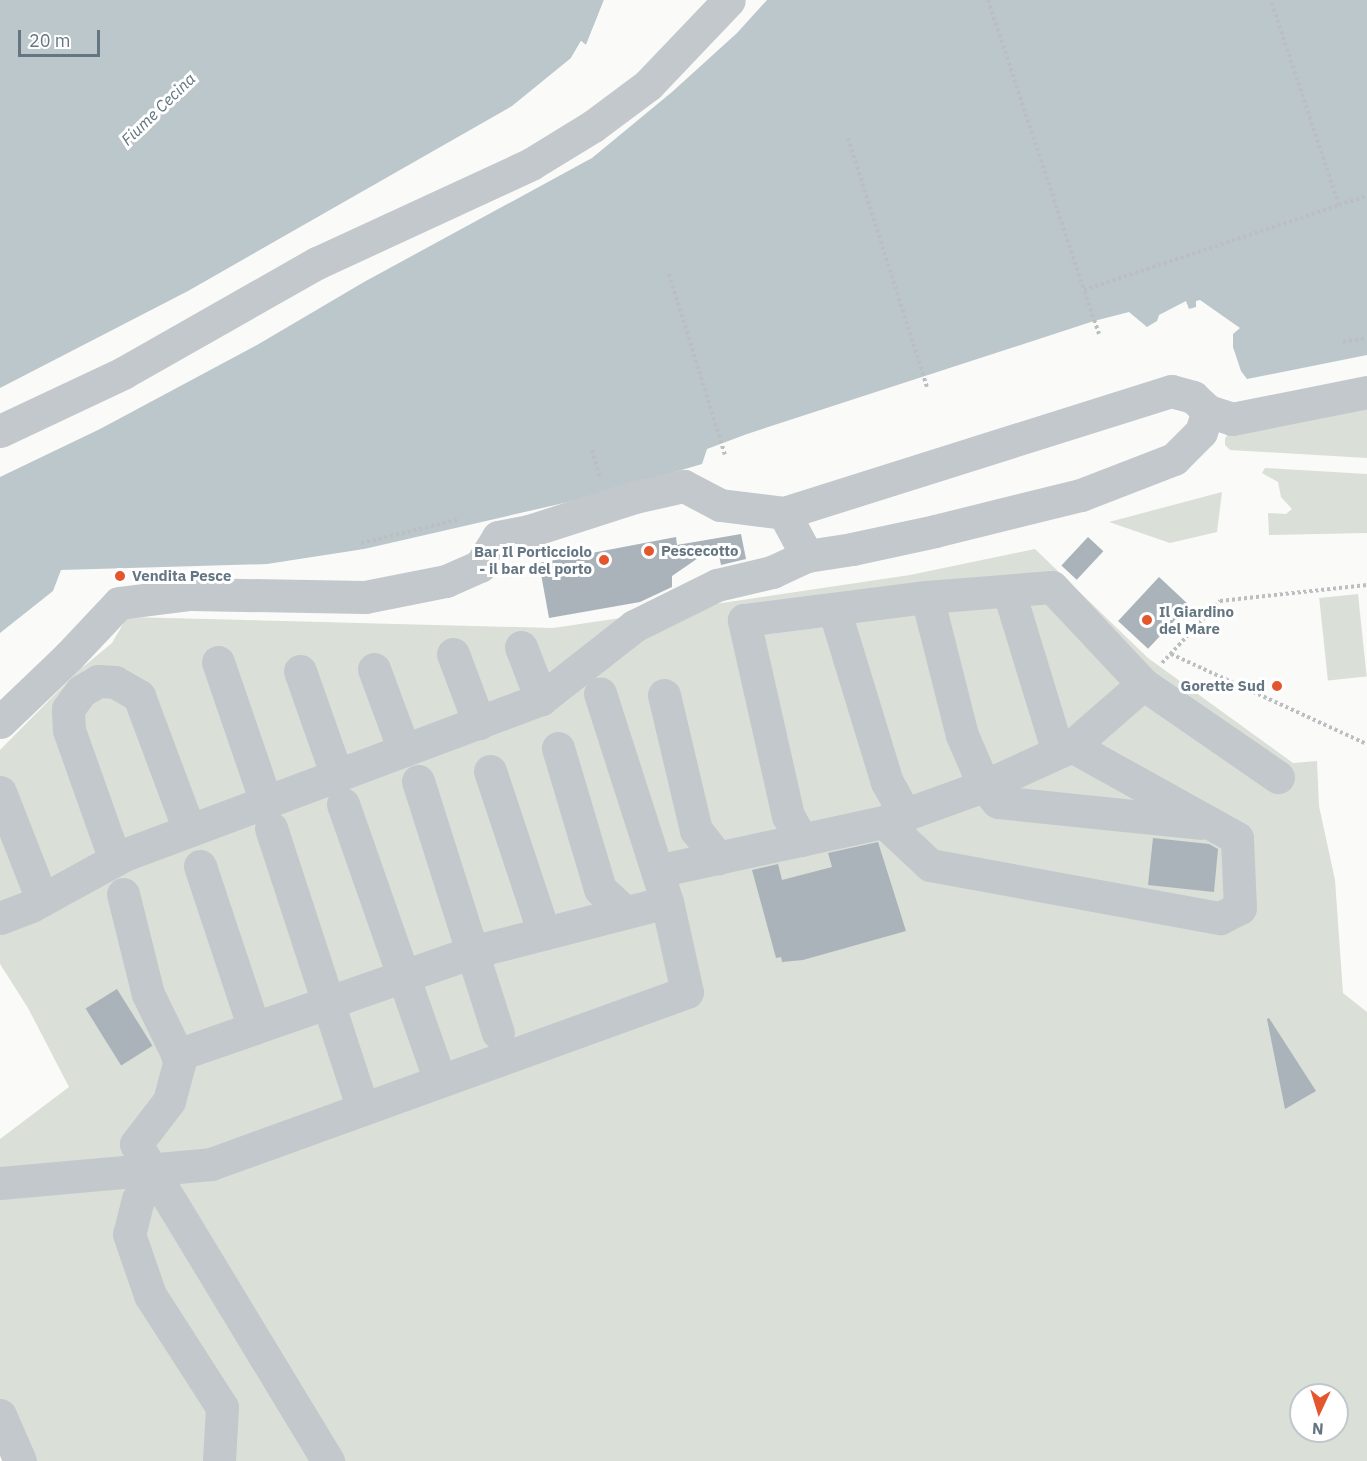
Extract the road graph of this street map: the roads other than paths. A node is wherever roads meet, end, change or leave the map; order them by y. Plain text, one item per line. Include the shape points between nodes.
1 (729, 0) edge
2 (1367, 392) edge
3 (1208, 411) junction
4 (0, 431) edge
5 (784, 513) junction
6 (807, 556) junction
7 (1009, 592) junction
8 (927, 597) junction
9 (834, 609) junction
10 (521, 647) dead end
11 (453, 654) dead end
12 (218, 662) dead end
13 (374, 669) dead end
14 (300, 671) dead end
15 (1143, 684) junction
16 (600, 693) dead end
17 (664, 695) dead end
18 (541, 699) junction
19 (0, 722) edge
20 (479, 723) junction
21 (558, 748) dead end
22 (1065, 749) junction
23 (404, 750) junction
24 (490, 771) dead end
25 (1278, 777) dead end
26 (418, 781) dead end
27 (984, 786) junction
28 (340, 790) junction
29 (0, 792) edge
30 (268, 815) junction
31 (894, 818) junction
32 (1214, 825) junction
33 (189, 830) junction
34 (802, 840) junction
35 (718, 858) junction
36 (116, 860) junction
37 (200, 866) dead end
38 (657, 871) junction
39 (123, 894) dead end
40 (42, 900) junction
41 (667, 902) junction
42 (625, 912) junction
43 (0, 918) edge
44 (544, 933) junction
45 (472, 952) junction
46 (402, 977) junction
47 (329, 1002) junction
48 (254, 1028) junction
49 (498, 1033) dead end
50 (177, 1055) junction
51 (437, 1072) dead end
52 (359, 1098) dead end
53 (152, 1174) junction
54 (0, 1182) edge
55 (0, 1415) edge
56 (20, 1461) edge
57 (219, 1461) edge
58 (328, 1461) edge

1 - 4 lane via 648,85 593,126 531,164 317,263 123,373
2 - 3 lane via 1232,419
3 - 5 lane via 1193,397 1171,391
3 - 6 lane via 1201,432 1174,459 1082,495
5 - 6 lane
5 - 19 lane via 720,505 684,486 498,537 480,566 446,581 365,597 190,594 119,603
6 - 18 lane via 772,572 717,585 634,626
7 - 8 lane
7 - 15 lane via 1052,587
7 - 22 lane
8 - 9 lane
8 - 27 lane via 962,735
9 - 31 lane via 887,782
9 - 34 lane via 744,620 788,816
10 - 18 lane
11 - 20 lane
12 - 30 lane
13 - 23 lane
14 - 28 lane
15 - 22 lane
15 - 25 lane
16 - 38 lane
17 - 35 lane via 696,830
18 - 20 lane
20 - 23 lane
21 - 42 lane via 600,889
22 - 27 lane
22 - 32 lane
23 - 28 lane
24 - 44 lane
26 - 45 lane
27 - 31 lane
27 - 32 lane via 998,802
28 - 30 lane
28 - 46 lane
29 - 40 lane
30 - 33 lane
30 - 47 lane
31 - 32 lane via 930,865 1220,918 1240,908 1237,838
31 - 34 lane
33 - 36 lane
33 - 36 lane via 139,696 115,682 98,681 81,691 68,709 69,730
34 - 35 lane
35 - 38 lane
36 - 40 lane
37 - 48 lane
38 - 41 lane
39 - 50 lane via 148,994
40 - 43 lane
41 - 42 lane
41 - 53 lane via 687,992 211,1164
42 - 44 lane
44 - 45 lane
45 - 46 lane
45 - 49 lane
46 - 47 lane
46 - 51 lane
47 - 48 lane
47 - 52 lane
48 - 50 lane
50 - 53 lane via 180,1060 169,1101 135,1144
53 - 54 lane
53 - 57 lane via 138,1199 129,1234 150,1295 222,1407
53 - 58 lane
55 - 56 lane

